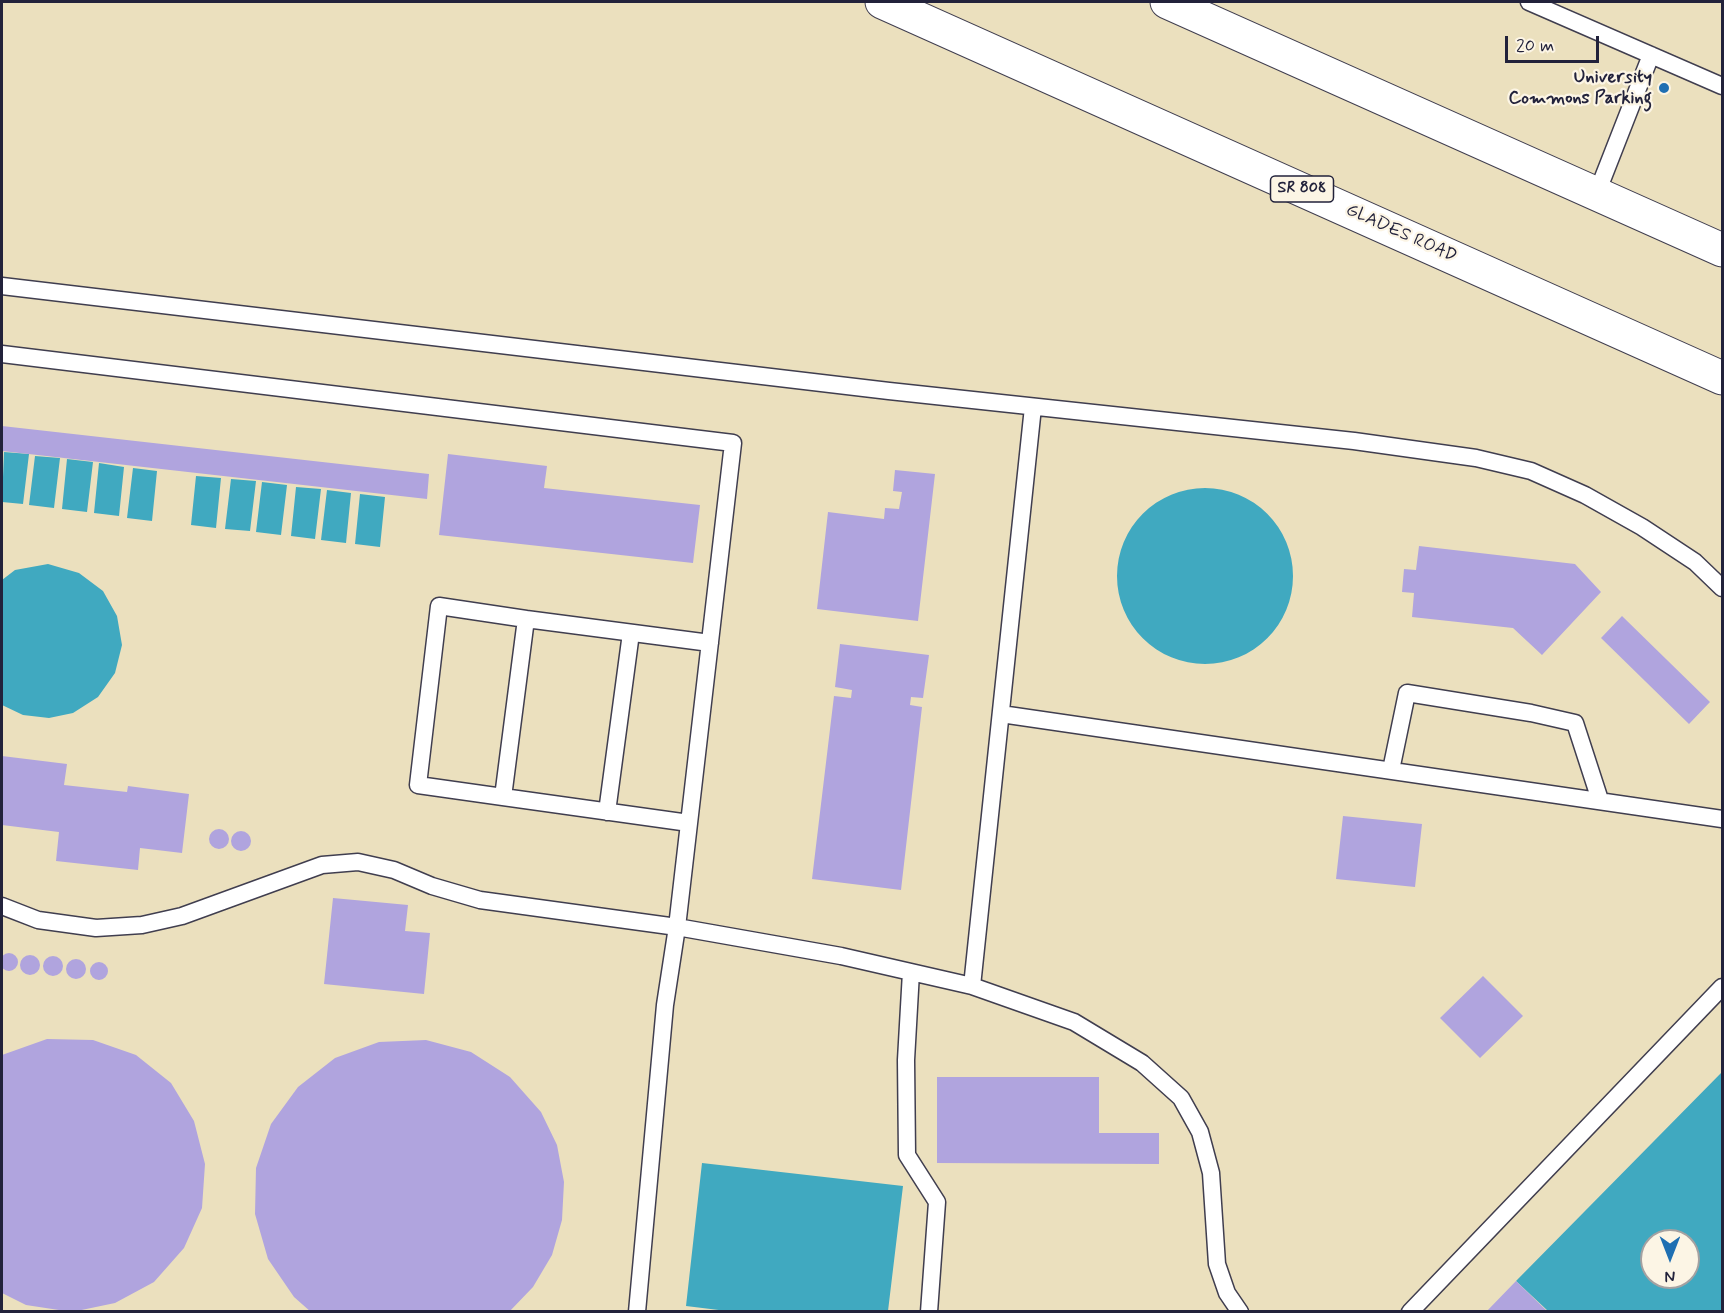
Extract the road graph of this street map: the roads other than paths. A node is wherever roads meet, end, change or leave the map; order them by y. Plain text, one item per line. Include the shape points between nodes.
1 (882, 2) edge
2 (1167, 2) edge
3 (1528, 2) edge
4 (1651, 55) junction
5 (1722, 86) edge
6 (1597, 193) junction
7 (1722, 250) edge
8 (2, 286) edge
9 (2, 354) edge
10 (1722, 378) edge
11 (1033, 407) junction
12 (1722, 588) edge
13 (525, 619) junction
14 (631, 633) junction
15 (710, 643) junction
16 (1001, 714) junction
17 (1391, 770) junction
18 (503, 797) junction
19 (1600, 800) junction
20 (607, 812) junction
21 (1722, 819) edge
22 (689, 823) junction
23 (2, 906) edge
24 (677, 927) junction
25 (911, 972) junction
26 (972, 986) junction
27 (1722, 987) edge
28 (637, 1311) edge
29 (929, 1311) edge
30 (1240, 1311) edge
31 (1410, 1311) edge

1 - 10 main road, GLADES ROAD / SR 808
2 - 6 main road
3 - 4 lane
4 - 5 lane
4 - 6 lane
6 - 7 main road
8 - 11 lane
9 - 15 lane via 733,443
11 - 12 lane via 1354,441 1476,458 1531,471 1642,526 1695,562
11 - 16 lane
13 - 14 lane
13 - 18 lane
13 - 18 lane via 439,606 417,785
14 - 15 lane
14 - 20 lane
15 - 22 lane
16 - 17 lane
16 - 26 lane
17 - 19 lane
17 - 19 lane via 1407,693 1575,723
18 - 20 lane
19 - 21 lane
20 - 22 lane
22 - 24 lane
23 - 24 lane via 38,920 96,928 142,925 182,916 322,865 358,862 394,870 480,900
24 - 25 lane
24 - 28 lane via 665,1005
25 - 26 lane
25 - 29 lane via 906,1060 907,1155 937,1202
26 - 30 lane via 1074,1022 1142,1063 1181,1098 1200,1132 1211,1173 1217,1264 1227,1293
27 - 31 lane

